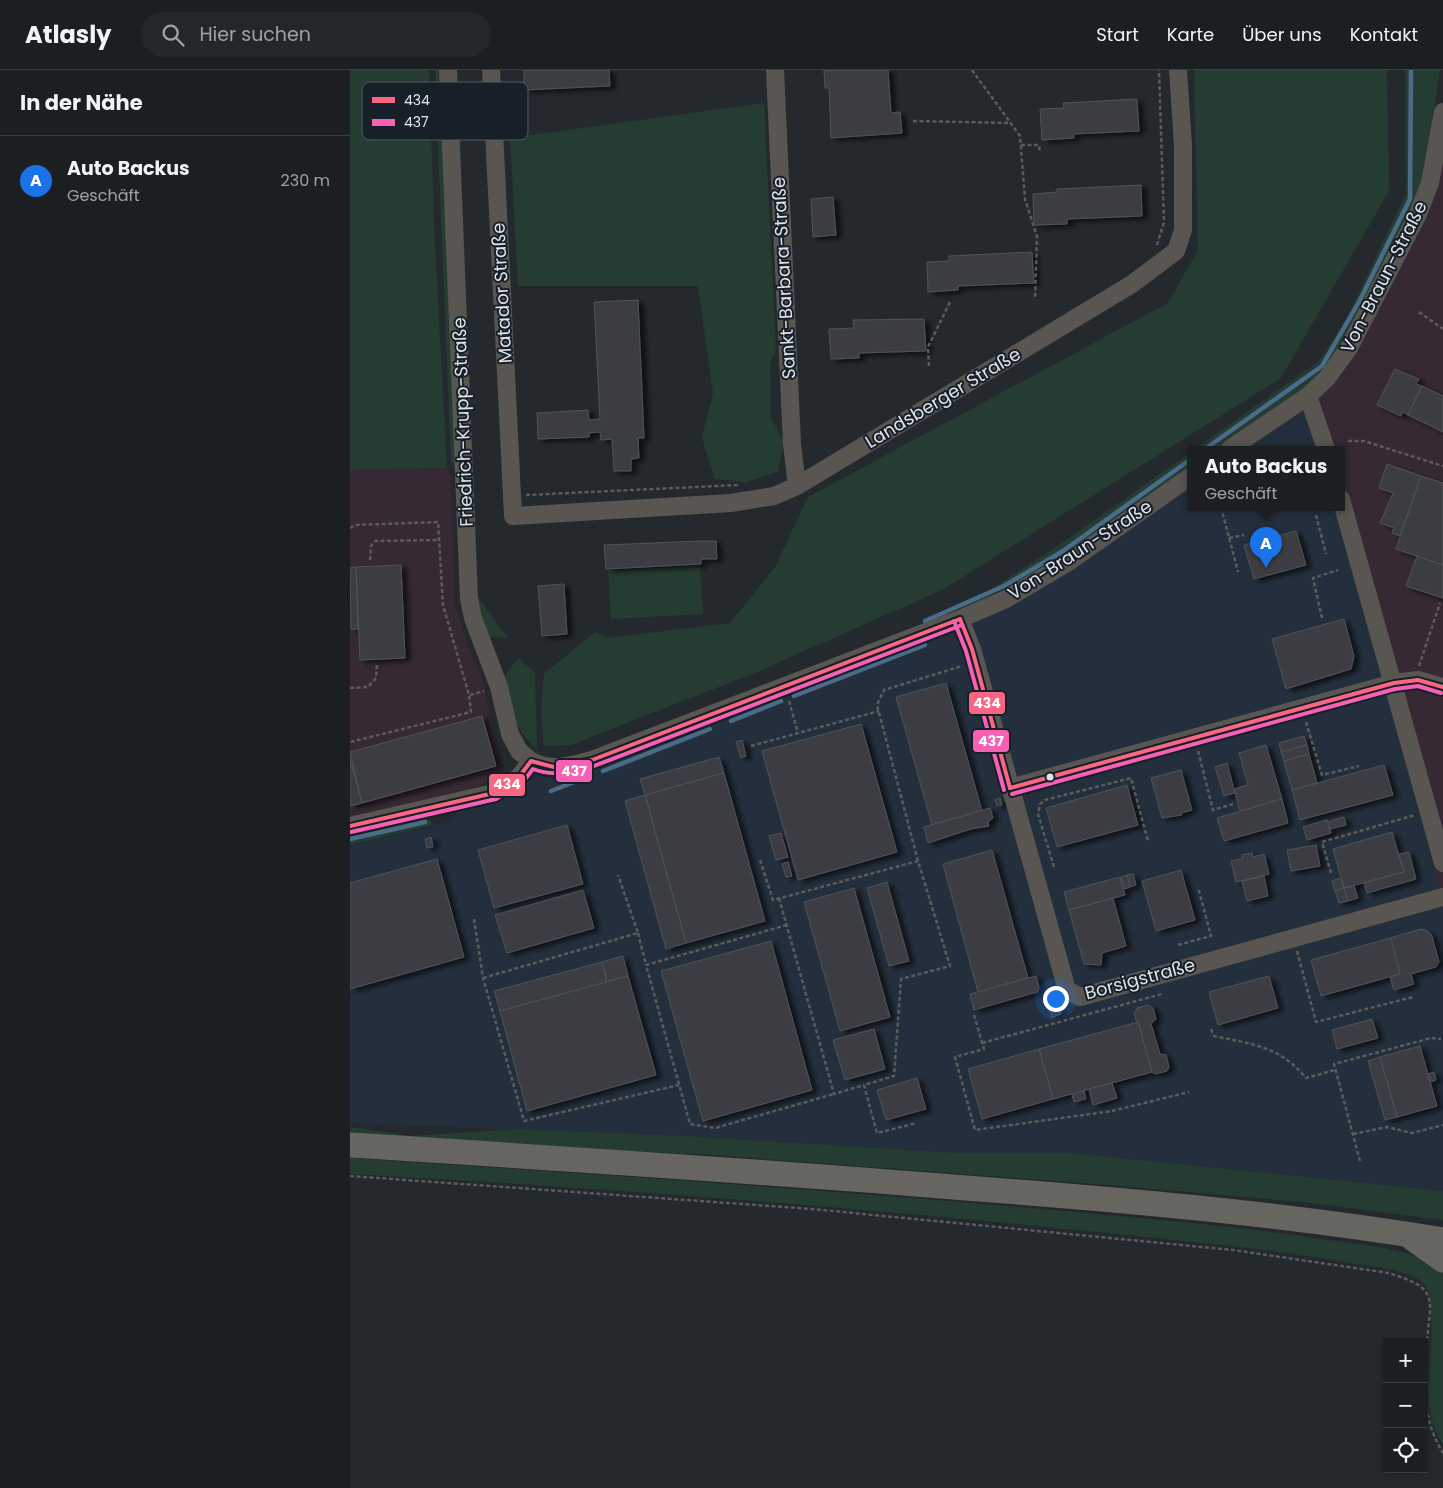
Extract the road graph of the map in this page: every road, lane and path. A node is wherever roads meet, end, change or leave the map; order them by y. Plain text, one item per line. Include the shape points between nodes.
1 (775, 70) edge
2 (972, 70) edge
3 (1159, 70) edge
4 (1178, 70) edge
5 (1443, 112) edge
6 (913, 121) dead end
7 (1011, 123) junction
8 (451, 140) edge
9 (494, 140) edge
10 (1021, 145) junction
11 (1040, 153) dead end
12 (1436, 188) edge
13 (1152, 251) dead end
14 (1035, 299) dead end
15 (950, 302) dead end
16 (1419, 312) dead end
17 (1443, 329) edge
18 (929, 366) dead end
19 (1308, 396) junction
20 (1348, 441) dead end
21 (1234, 446) edge
22 (1325, 446) edge
23 (1443, 466) edge
24 (1187, 479) edge
25 (747, 485) dead end
26 (797, 486) junction
27 (512, 495) junction
28 (1222, 511) edge
29 (1344, 511) edge
30 (1316, 514) dead end
31 (512, 516) joint
32 (350, 528) edge
33 (1244, 534) dead end
34 (1229, 538) junction
35 (439, 540) junction
36 (1326, 554) dead end
37 (370, 560) dead end
38 (1338, 570) dead end
39 (1238, 572) dead end
40 (1440, 603) dead end
41 (1322, 618) dead end
42 (960, 619) junction
43 (976, 662) junction
44 (377, 664) dead end
45 (1418, 680) junction
46 (1394, 683) junction
47 (784, 686) junction
48 (1443, 687) edge
49 (350, 688) edge
50 (1302, 708) junction
51 (879, 711) junction
52 (798, 733) junction
53 (1194, 738) junction
54 (350, 742) edge
55 (752, 746) dead end
56 (531, 762) junction
57 (1359, 766) dead end
58 (1010, 788) junction
59 (1233, 804) dead end
60 (1428, 811) junction
61 (350, 826) edge
62 (1148, 841) dead end
63 (760, 860) dead end
64 (918, 861) junction
65 (1443, 863) edge
66 (1054, 867) dead end
67 (1331, 873) dead end
68 (618, 875) dead end
69 (1198, 887) dead end
70 (1443, 897) edge
71 (779, 898) junction
72 (474, 919) dead end
73 (787, 925) junction
74 (638, 933) junction
75 (1293, 938) junction
76 (1178, 945) dead end
77 (646, 965) junction
78 (483, 978) junction
79 (1162, 994) dead end
80 (1413, 997) dead end
81 (974, 1015) dead end
82 (1211, 1029) dead end
83 (1442, 1040) dead end
84 (982, 1043) junction
85 (1335, 1070) junction
86 (679, 1085) junction
87 (864, 1085) junction
88 (1189, 1092) dead end
89 (834, 1094) junction
90 (918, 1123) dead end
91 (1443, 1125) edge
92 (1353, 1134) junction
93 (350, 1145) edge
94 (1360, 1161) dead end
95 (350, 1176) edge
96 (1406, 1234) junction
97 (1443, 1240) edge
98 (1443, 1260) edge
99 (1443, 1453) edge

1 - 26 street, Sankt-Barbara-Straße via 792,444
2 - 7 path
3 - 13 path via 1164,222
4 - 26 street, Landsberger Straße via 1183,144 1183,220 1176,251 1132,284
5 - 12 street, Von-Braun-Straße
6 - 7 path
7 - 10 path via 1020,136
8 - 56 street, Friedrich-Krupp-Straße via 469,599 473,618 500,687 510,734
9 - 27 street, Matador Straße
10 - 11 path via 1039,145
10 - 14 path via 1025,199 1036,237
12 - 19 street, Von-Braun-Straße via 1418,214 1349,348 1327,378
15 - 18 path via 928,347
16 - 17 path
19 - 21 street, Von-Braun-Straße
19 - 22 street
20 - 23 path via 1364,441
24 - 42 street, Von-Braun-Straße via 1070,561 1006,600
25 - 27 path
26 - 31 street, Landsberger Straße via 774,496 731,503
27 - 31 street, Matador Straße
28 - 34 path
29 - 46 street
30 - 36 path
32 - 35 path via 355,525 438,522
33 - 34 path
34 - 39 path
35 - 37 path via 375,541 371,546
35 - 54 path via 443,606 471,712
38 - 41 path via 1313,578
40 - 45 path via 1418,667
42 - 43 street, Borsigstraße
42 - 47 street, Von-Braun-Straße
43 - 51 path via 884,690 877,705
43 - 58 street, Borsigstraße
44 - 49 path via 376,678 368,687
45 - 46 street
45 - 48 street
46 - 50 street
46 - 60 street
47 - 52 path
47 - 56 street, Von-Braun-Straße via 592,760 556,768
50 - 53 street
50 - 57 path via 1322,775
51 - 52 path
51 - 64 path
52 - 55 path
53 - 58 street
53 - 59 path via 1213,810
56 - 61 street via 520,777 494,793
58 - 75 street, Borsigstraße via 1067,990 1072,994 1080,997
60 - 65 street
60 - 67 path via 1322,842
62 - 66 path via 1131,778 1051,798 1040,804 1038,814
63 - 71 path via 773,900
64 - 71 path
64 - 87 path via 950,966 901,979 894,1076
68 - 74 path
69 - 76 path via 1212,936
70 - 75 street, Borsigstraße
71 - 73 path
72 - 78 path
73 - 77 path
73 - 89 path
74 - 77 path
74 - 78 path
75 - 80 path via 1316,1022
77 - 86 path
78 - 86 path via 524,1122
79 - 84 path
81 - 84 path
82 - 85 path via 1214,1036 1264,1047 1283,1056 1306,1078
83 - 85 path via 1431,1038 1334,1064
84 - 88 path via 984,1048 955,1056 975,1130 1112,1111
85 - 92 path
86 - 89 path via 690,1124 715,1128
87 - 89 path
87 - 90 path via 877,1133
91 - 92 path via 1412,1133 1387,1127
92 - 94 path
93 - 96 highway via 1009,1191 1232,1211
95 - 99 path via 812,1209 1233,1250 1389,1274 1409,1280 1428,1295 1431,1312 1425,1409 1429,1426
96 - 97 highway
96 - 98 highway

